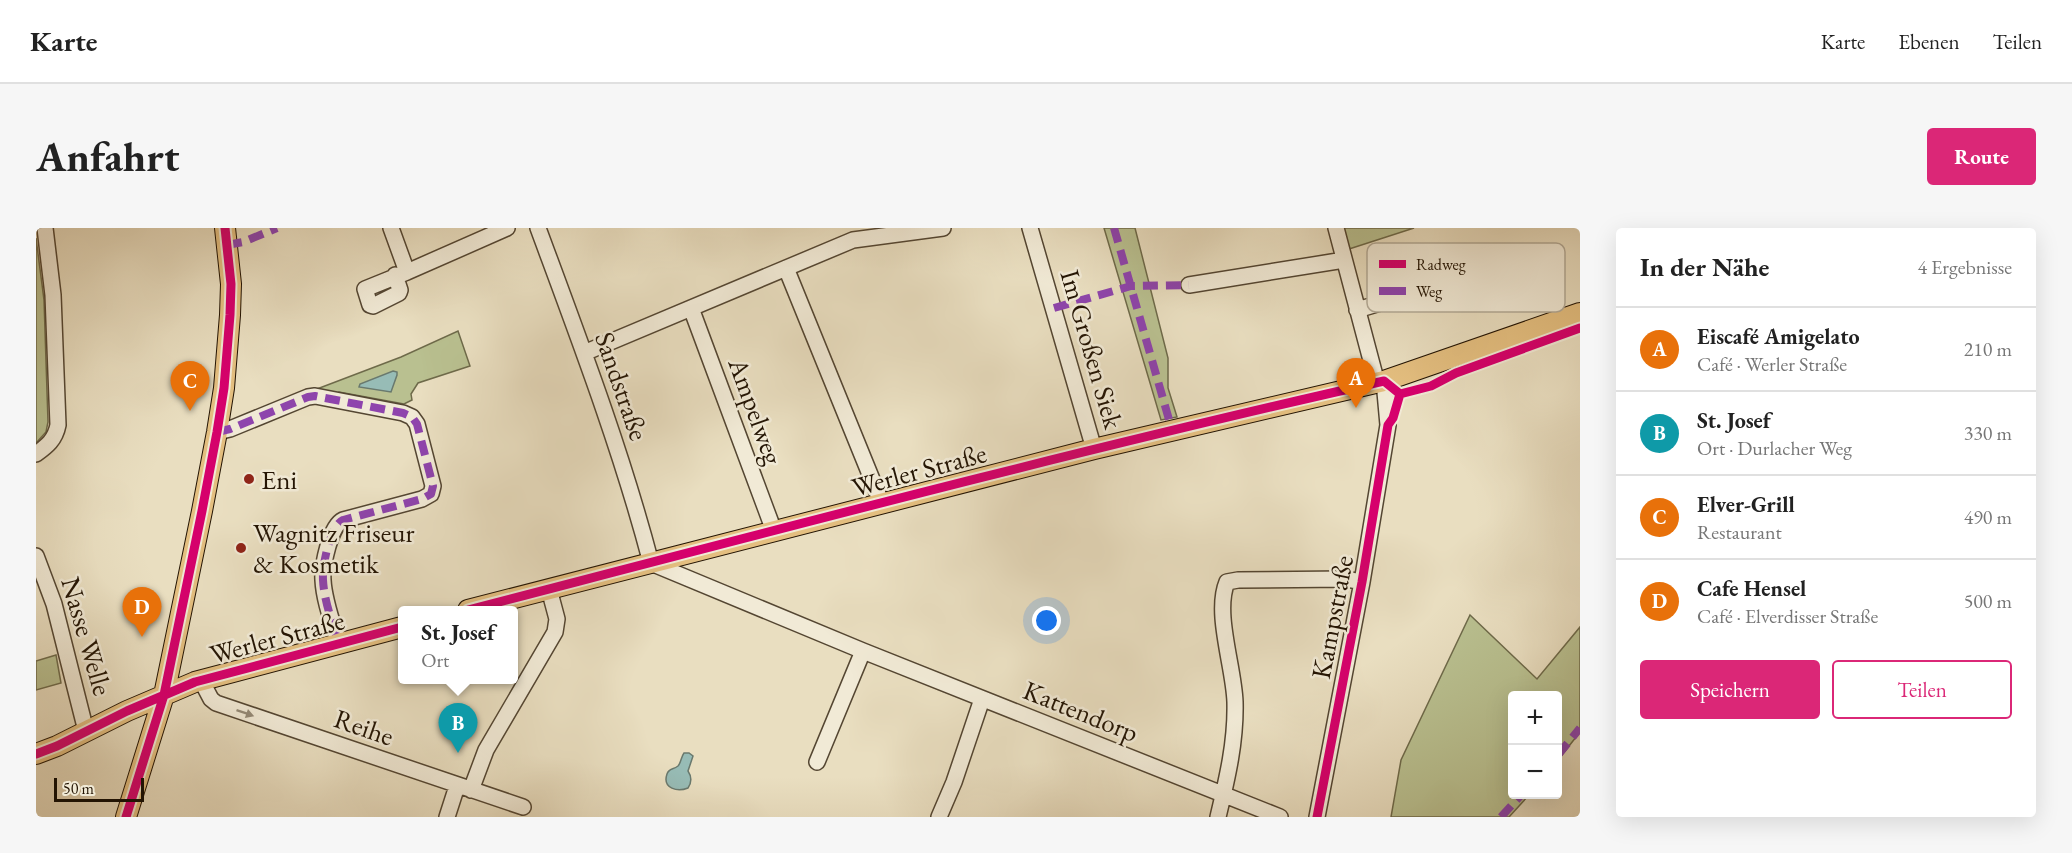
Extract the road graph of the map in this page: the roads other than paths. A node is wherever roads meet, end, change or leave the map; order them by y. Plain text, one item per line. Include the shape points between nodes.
1 (225, 228) edge
2 (391, 228) edge
3 (507, 228) edge
4 (538, 228) edge
5 (943, 228) edge
6 (1030, 228) edge
7 (1335, 228) edge
8 (46, 233) edge
9 (1344, 260) junction
10 (786, 268) junction
11 (1189, 285) dead end
12 (1367, 307) edge
13 (691, 308) junction
14 (1358, 310) junction
15 (1580, 313) edge
16 (584, 353) junction
17 (1381, 382) junction
18 (217, 432) junction
19 (1094, 449) junction
20 (36, 454) edge
21 (882, 504) junction
22 (774, 531) junction
23 (36, 556) edge
24 (651, 563) junction
25 (40, 578) edge
26 (1362, 582) junction
27 (549, 590) junction
28 (484, 606) edge
29 (398, 628) edge
30 (339, 644) junction
31 (864, 651) junction
32 (201, 680) junction
33 (164, 695) junction
34 (982, 699) junction
35 (86, 731) junction
36 (36, 754) edge
37 (817, 762) dead end
38 (464, 788) junction
39 (1223, 794) junction
40 (523, 807) dead end
41 (126, 817) edge
42 (447, 817) edge
43 (939, 817) edge
44 (1218, 817) edge
45 (1280, 817) edge
46 (1317, 817) edge

1 - 18 main road via 230,315
2 - 3 street via 401,274
4 - 16 street, Sandstraße
5 - 10 street via 853,240
6 - 19 street, Im Großen Siek
7 - 9 street, Kampstraße
8 - 20 street via 53,294 58,426 53,441
9 - 11 street
9 - 14 street, Kampstraße
10 - 13 street
10 - 21 street, Werler Straße
12 - 14 street
13 - 16 street
13 - 22 street, Ampelweg
14 - 17 street, Kampstraße
15 - 17 main road, Werler Straße
16 - 24 street, Sandstraße via 634,496
17 - 19 main road, Werler Straße
17 - 26 street, Kampstraße via 1388,426
18 - 30 street via 315,396 403,413 417,424 434,486 431,494 343,520 331,533 323,583
18 - 33 main road
19 - 21 main road, Werler Straße
21 - 22 main road, Werler Straße
22 - 24 main road, Werler Straße
23 - 25 street, Nasse Welle
24 - 27 main road, Werler Straße
24 - 31 street, Kattendorp
25 - 35 street, Nasse Welle via 54,604
26 - 39 street via 1227,582 1223,592 1224,620 1233,674 1235,721
26 - 46 street, Kampstraße
27 - 28 main road, Werler Straße
27 - 38 street via 557,619 555,632
29 - 30 main road, Werler Straße
30 - 32 main road, Werler Straße
31 - 34 street, Kattendorp
31 - 37 street
32 - 33 main road, Werler Straße
32 -> 38 street, Reihe via 216,703
33 - 35 main road, Werler Straße
33 - 41 main road
34 - 39 street, Kattendorp
34 - 43 street
35 - 36 main road, Werler Straße
38 - 40 street, Reihe
38 - 42 street
39 - 44 street
39 - 45 street, Kattendorp

